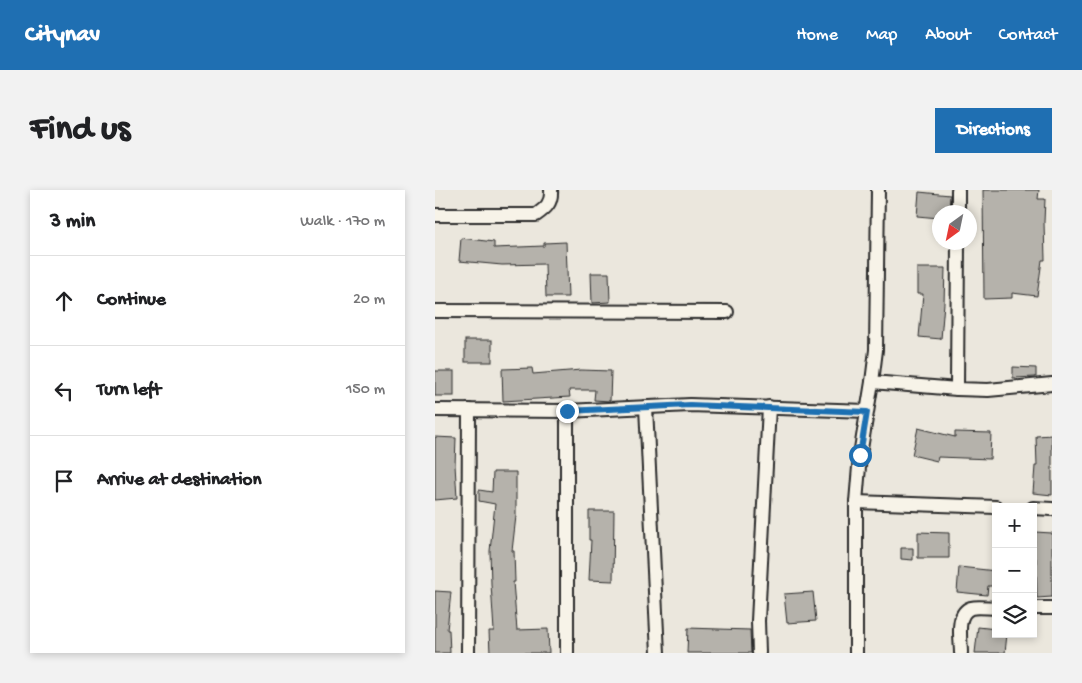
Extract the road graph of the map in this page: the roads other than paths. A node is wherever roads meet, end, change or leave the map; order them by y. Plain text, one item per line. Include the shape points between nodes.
1 (551, 190) edge
2 (878, 190) edge
3 (958, 190) edge
4 (958, 205) edge
5 (435, 215) edge
6 (958, 250) edge
7 (435, 311) edge
8 (727, 312) dead end
9 (872, 382) junction
10 (1052, 384) edge
11 (957, 389) junction
12 (647, 407) junction
13 (769, 407) junction
14 (435, 410) edge
15 (469, 410) junction
16 (567, 411) junction
17 (867, 412) junction
18 (856, 502) junction
19 (992, 507) edge
20 (1037, 508) edge
21 (1052, 509) edge
22 (992, 608) edge
23 (1037, 608) edge
24 (1052, 608) edge
25 (468, 653) edge
26 (567, 653) edge
27 (658, 653) edge
28 (759, 653) edge
29 (856, 653) edge
30 (961, 653) edge

1 - 5 street via 547,207 536,215
2 - 9 street
3 - 4 street
6 - 11 street
7 - 8 street
9 - 11 street
9 - 17 street
10 - 11 street via 987,390
12 - 13 street
12 - 16 street
12 - 27 street
13 - 17 street
13 - 28 street
14 - 15 street
15 - 16 street
15 - 25 street
16 - 26 street
17 - 18 street
18 - 19 street
18 - 29 street
20 - 21 street
22 - 30 street via 972,608 964,612
23 - 24 street

